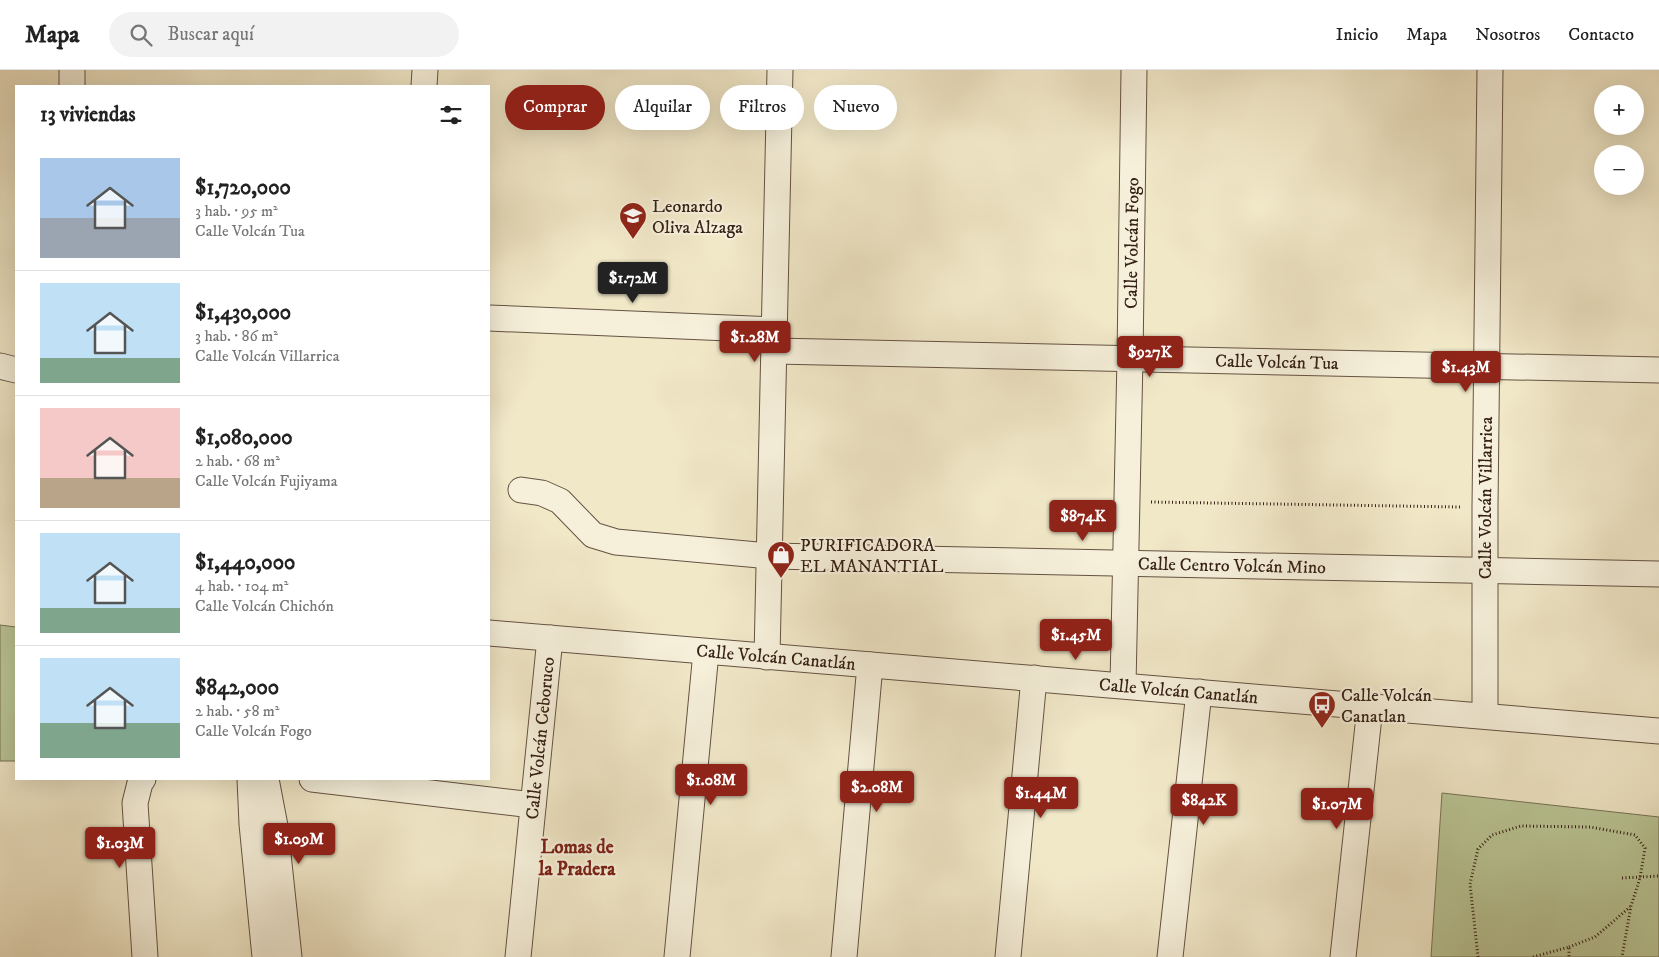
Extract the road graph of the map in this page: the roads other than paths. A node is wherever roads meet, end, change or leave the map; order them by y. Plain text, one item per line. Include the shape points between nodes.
1 (72, 70) edge
2 (425, 70) edge
3 (780, 70) edge
4 (1134, 70) edge
5 (1490, 70) edge
6 (72, 85) edge
7 (424, 85) edge
8 (490, 318) edge
9 (775, 340) junction
10 (1130, 358) junction
11 (0, 366) edge
12 (1487, 366) junction
13 (15, 370) edge
14 (1659, 370) edge
15 (521, 490) dead end
16 (770, 556) junction
17 (1126, 563) junction
18 (1485, 570) junction
19 (1659, 574) edge
20 (490, 633) edge
21 (550, 638) junction
22 (706, 652) junction
23 (767, 657) junction
24 (870, 665) junction
25 (1034, 678) junction
26 (1123, 685) junction
27 (1199, 692) junction
28 (1370, 707) junction
29 (1485, 716) junction
30 (1659, 731) edge
31 (250, 780) edge
32 (266, 780) edge
33 (320, 780) edge
34 (141, 781) edge
35 (533, 805) junction
36 (145, 957) edge
37 (265, 957) edge
38 (289, 957) edge
39 (518, 957) edge
40 (677, 957) edge
41 (844, 957) edge
42 (1008, 957) edge
43 (1170, 957) edge
44 (1343, 957) edge

1 - 6 street
2 - 7 street
3 - 9 street
4 - 10 street, Calle Volcán Fogo
5 - 12 street, Calle Volcán Villarrica
8 - 9 street, Calle Volcán Tua
9 - 10 street, Calle Volcán Tua
9 - 16 street
10 - 12 street, Calle Volcán Tua
10 - 17 street, Calle Volcán Fogo
11 - 13 street
12 - 14 street, Calle Volcán Tua
12 - 18 street, Calle Volcán Villarrica
15 - 16 street, Calle Centro Volcán Mino via 542,493 560,501 593,535 616,542
16 - 17 street, Calle Centro Volcán Mino
16 - 23 street
17 - 18 street, Calle Centro Volcán Mino
17 - 26 street, Calle Volcán Fogo
18 - 19 street, Calle Centro Volcán Mino
18 - 29 street, Calle Volcán Villarrica
20 - 21 street, Calle Volcán Canatlán
21 - 22 street, Calle Volcán Canatlán
21 - 35 street, Calle Volcán Ceboruco
22 - 23 street, Calle Volcán Canatlán
22 - 40 street
23 - 24 street, Calle Volcán Canatlán
24 - 25 street, Calle Volcán Canatlán
24 - 41 street
25 - 26 street, Calle Volcán Canatlán
25 - 42 street
26 - 27 street, Calle Volcán Canatlán
27 - 28 street, Calle Volcán Canatlán
27 - 43 street
28 - 29 street, Calle Volcán Canatlán
28 - 44 street
29 - 30 street, Calle Volcán Canatlán
31 - 37 street
32 - 38 street via 275,826
33 - 35 street
34 - 36 street via 135,803
35 - 39 street, Calle Volcán Ceboruco

